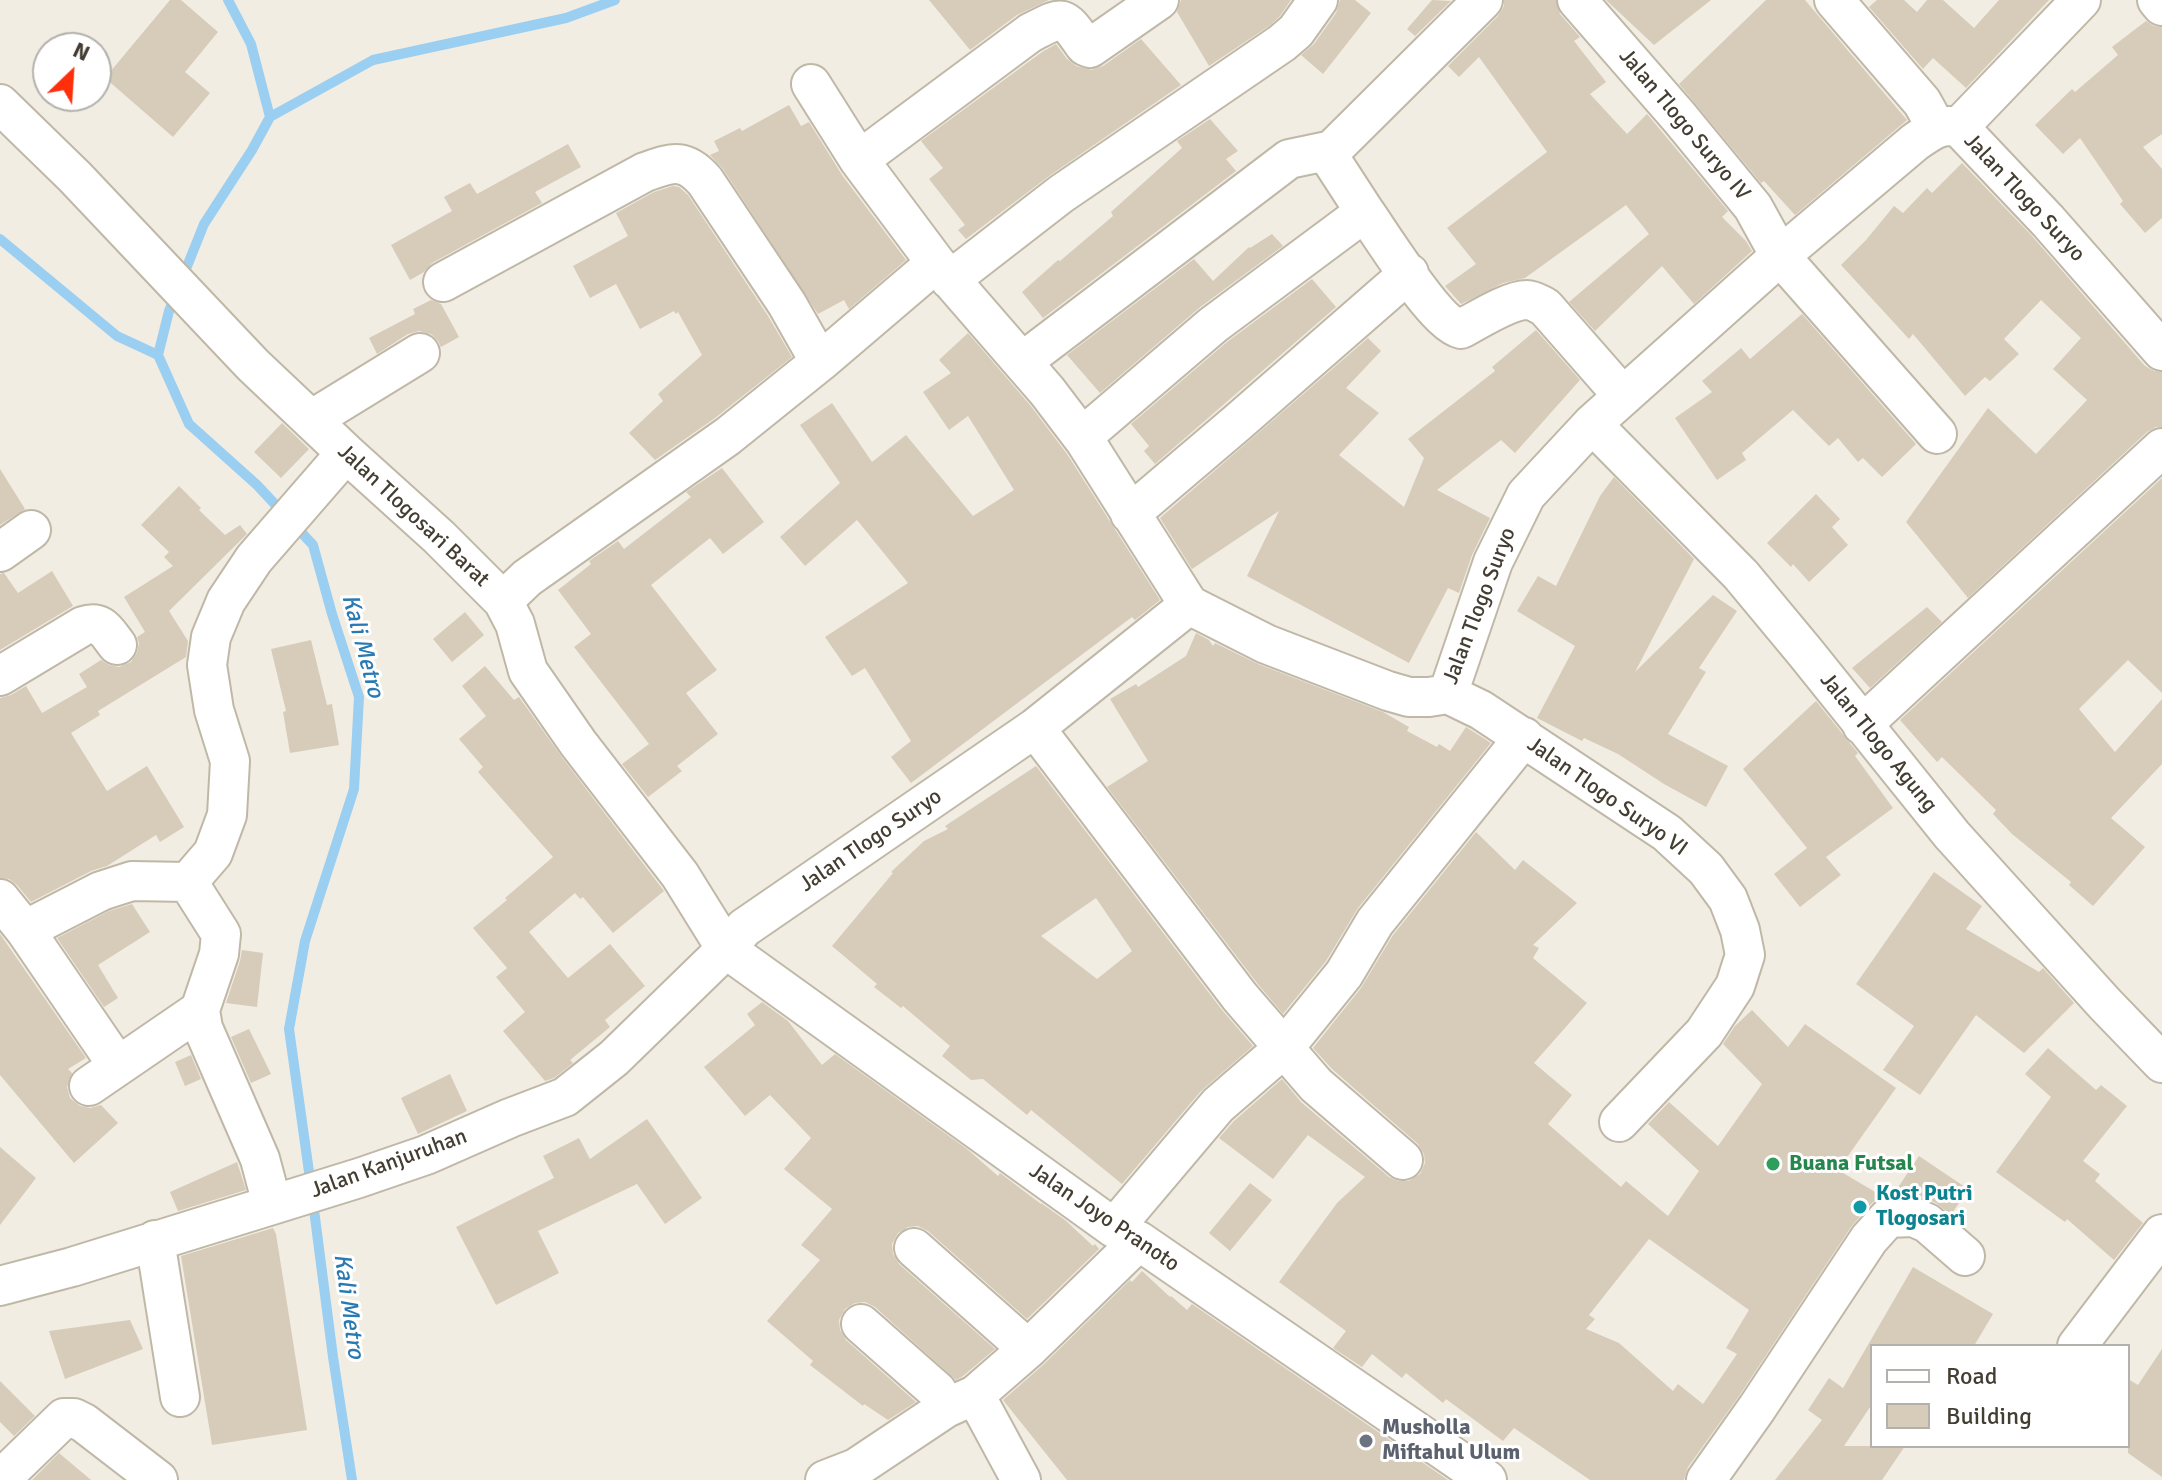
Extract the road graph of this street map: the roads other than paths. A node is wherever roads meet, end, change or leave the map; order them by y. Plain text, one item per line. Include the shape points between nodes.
1 (1159, 0) edge
2 (1318, 0) edge
3 (1483, 0) edge
4 (1577, 0) edge
5 (1834, 0) edge
6 (2081, 0) edge
7 (2157, 0) edge
8 (2162, 6) edge
9 (811, 84) dead end
10 (0, 104) edge
11 (1947, 127) junction
12 (1326, 152) junction
13 (859, 160) junction
14 (1365, 212) junction
15 (1780, 256) junction
16 (943, 271) junction
17 (1409, 273) junction
18 (443, 282) dead end
19 (2162, 351) edge
20 (420, 353) dead end
21 (820, 362) junction
22 (1022, 362) junction
23 (1623, 396) junction
24 (311, 420) junction
25 (1592, 424) junction
26 (1937, 434) dead end
27 (1082, 437) junction
28 (2162, 448) edge
29 (346, 453) junction
30 (1130, 514) junction
31 (31, 530) dead end
32 (0, 552) edge
33 (503, 601) junction
34 (1189, 605) junction
35 (117, 645) dead end
36 (0, 676) edge
37 (1448, 694) junction
38 (1862, 725) junction
39 (1035, 728) junction
40 (1524, 737) junction
41 (188, 882) junction
42 (0, 899) edge
43 (25, 930) junction
44 (726, 949) junction
45 (200, 1010) junction
46 (1284, 1048) junction
47 (2162, 1063) edge
48 (1619, 1122) dead end
49 (1403, 1160) dead end
50 (278, 1202) junction
51 (1127, 1234) junction
52 (2162, 1234) edge
53 (155, 1240) junction
54 (914, 1248) dead end
55 (1965, 1256) dead end
56 (0, 1286) edge
57 (861, 1324) dead end
58 (2079, 1344) edge
59 (1028, 1349) junction
60 (180, 1397) dead end
61 (960, 1402) junction
62 (848, 1476) edge
63 (0, 1480) edge
64 (158, 1480) edge
65 (1021, 1480) edge
66 (1487, 1480) edge
67 (1706, 1480) edge

1 - 13 street via 1090,48 1060,19 1030,33
2 - 16 street via 1282,43
3 - 12 street
4 - 15 street, Jalan Tlogo Suryo IV via 1753,207
5 - 11 street
6 - 11 street
7 - 8 street
9 - 13 street
10 - 24 street, Jalan Tlogosari Barat
11 - 15 street, Jalan Tlogo Suryo via 1915,142
11 - 19 street, Jalan Tlogo Suryo via 2048,221
12 - 14 street
12 - 22 street via 1289,159
13 - 16 street
14 - 17 street
14 - 27 street via 1213,325
15 - 23 street, Jalan Tlogo Suryo
15 - 26 street, Jalan Tlogo Suryo IV
16 - 21 street
16 - 22 street
17 - 23 street via 1437,312 1461,329 1516,302 1545,307
17 - 30 street
18 - 21 street via 645,172 683,164 705,181
20 - 24 street
21 - 33 street
22 - 27 street
23 - 25 street, Jalan Tlogo Suryo
24 - 29 street, Jalan Tlogosari Barat
25 - 37 street, Jalan Tlogo Suryo via 1526,495 1493,562
25 - 38 street, Jalan Tlogo Agung via 1741,575
27 - 30 street
28 - 38 street
29 - 33 street, Jalan Tlogosari Barat
29 - 41 street via 254,559 226,601 211,637 207,665 230,761 227,815 213,853
30 - 34 street
31 - 32 street
33 - 44 street, Jalan Tlogosari Barat via 528,671 680,875
34 - 37 street, Jalan Tlogo Suryo via 1266,644 1388,691 1409,697
34 - 39 street, Jalan Tlogo Suryo
35 - 36 street via 102,626 90,623
37 - 40 street, Jalan Tlogo Suryo VI
38 - 47 street, Jalan Tlogo Agung via 1952,835
39 - 44 street, Jalan Tlogo Suryo via 744,928
39 - 46 street
40 - 46 street via 1375,922 1344,974
40 - 48 street, Jalan Tlogo Suryo VI via 1667,833 1706,869 1728,899 1740,930 1745,955 1735,986 1704,1033
41 - 43 street via 132,881
41 - 45 street via 221,934
42 - 43 street
43 - 45 street via 104,1076
44 - 50 street, Jalan Kanjuruhan via 614,1058 565,1097 426,1155
44 - 51 street, Jalan Joyo Pranoto
45 - 50 street
46 - 49 street via 1316,1085
46 - 51 street via 1213,1111
50 - 53 street, Jalan Kanjuruhan
51 - 59 street
51 - 66 street, Jalan Joyo Pranoto
52 - 58 street
53 - 56 street, Jalan Kanjuruhan
53 - 60 street
54 - 59 street
55 - 67 street via 1927,1223 1913,1217 1888,1218
57 - 61 street via 937,1391
59 - 61 street
61 - 62 street
61 - 65 street
63 - 64 street via 64,1418 84,1423

